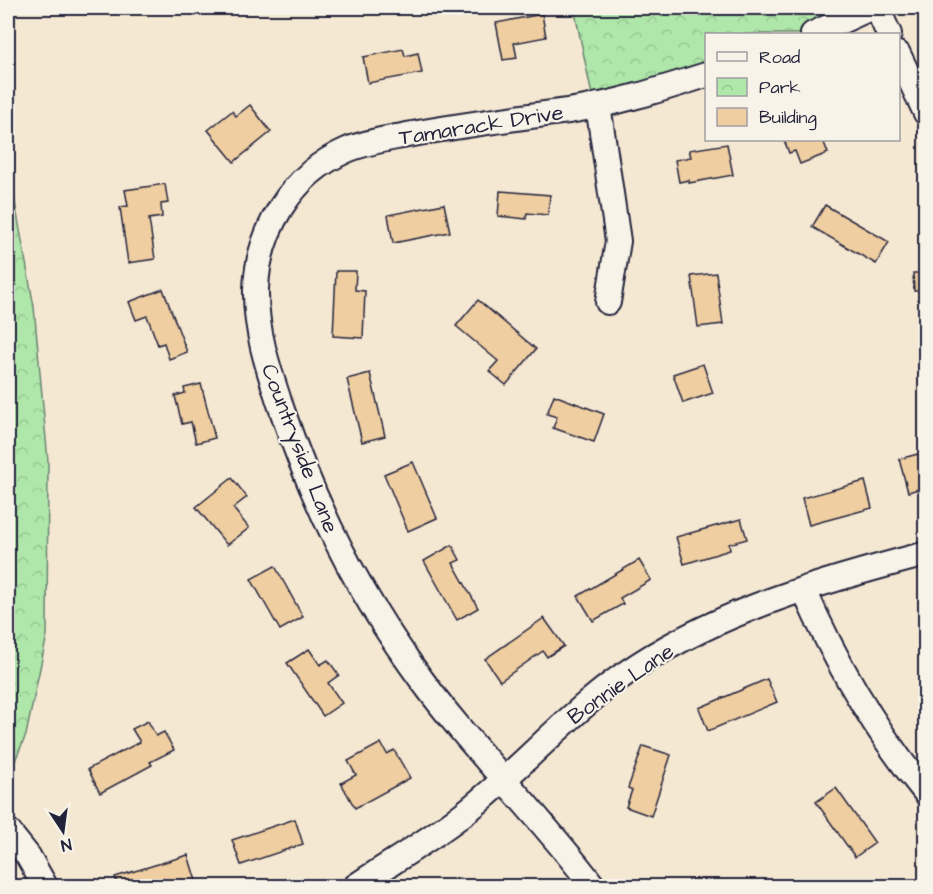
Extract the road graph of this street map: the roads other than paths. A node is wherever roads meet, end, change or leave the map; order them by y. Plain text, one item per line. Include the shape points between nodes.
1 (870, 8) edge
2 (877, 8) edge
3 (815, 33) edge
4 (889, 33) edge
5 (900, 58) edge
6 (705, 75) edge
7 (598, 105) junction
8 (926, 113) edge
9 (277, 213) joint
10 (608, 302) dead end
11 (926, 554) edge
12 (804, 590) junction
13 (503, 778) junction
14 (926, 793) edge
15 (8, 831) edge
16 (45, 886) edge
17 (356, 886) edge
18 (593, 886) edge

1 - 3 street
2 - 4 street
5 - 8 street
6 - 7 street, Tamarack Drive
7 - 9 street, Tamarack Drive via 367,143 347,150 311,174 292,191
7 - 10 street via 618,241
9 - 13 street, Countryside Lane via 264,239 258,266 257,312 268,369 306,475 339,548 383,623 456,724
11 - 12 street, Bonnie Lane
12 - 13 street, Bonnie Lane via 700,630 638,665 584,705
12 - 14 street via 854,692
13 - 17 street, Bonnie Lane via 428,840
13 - 18 street, Countryside Lane
15 - 16 street

